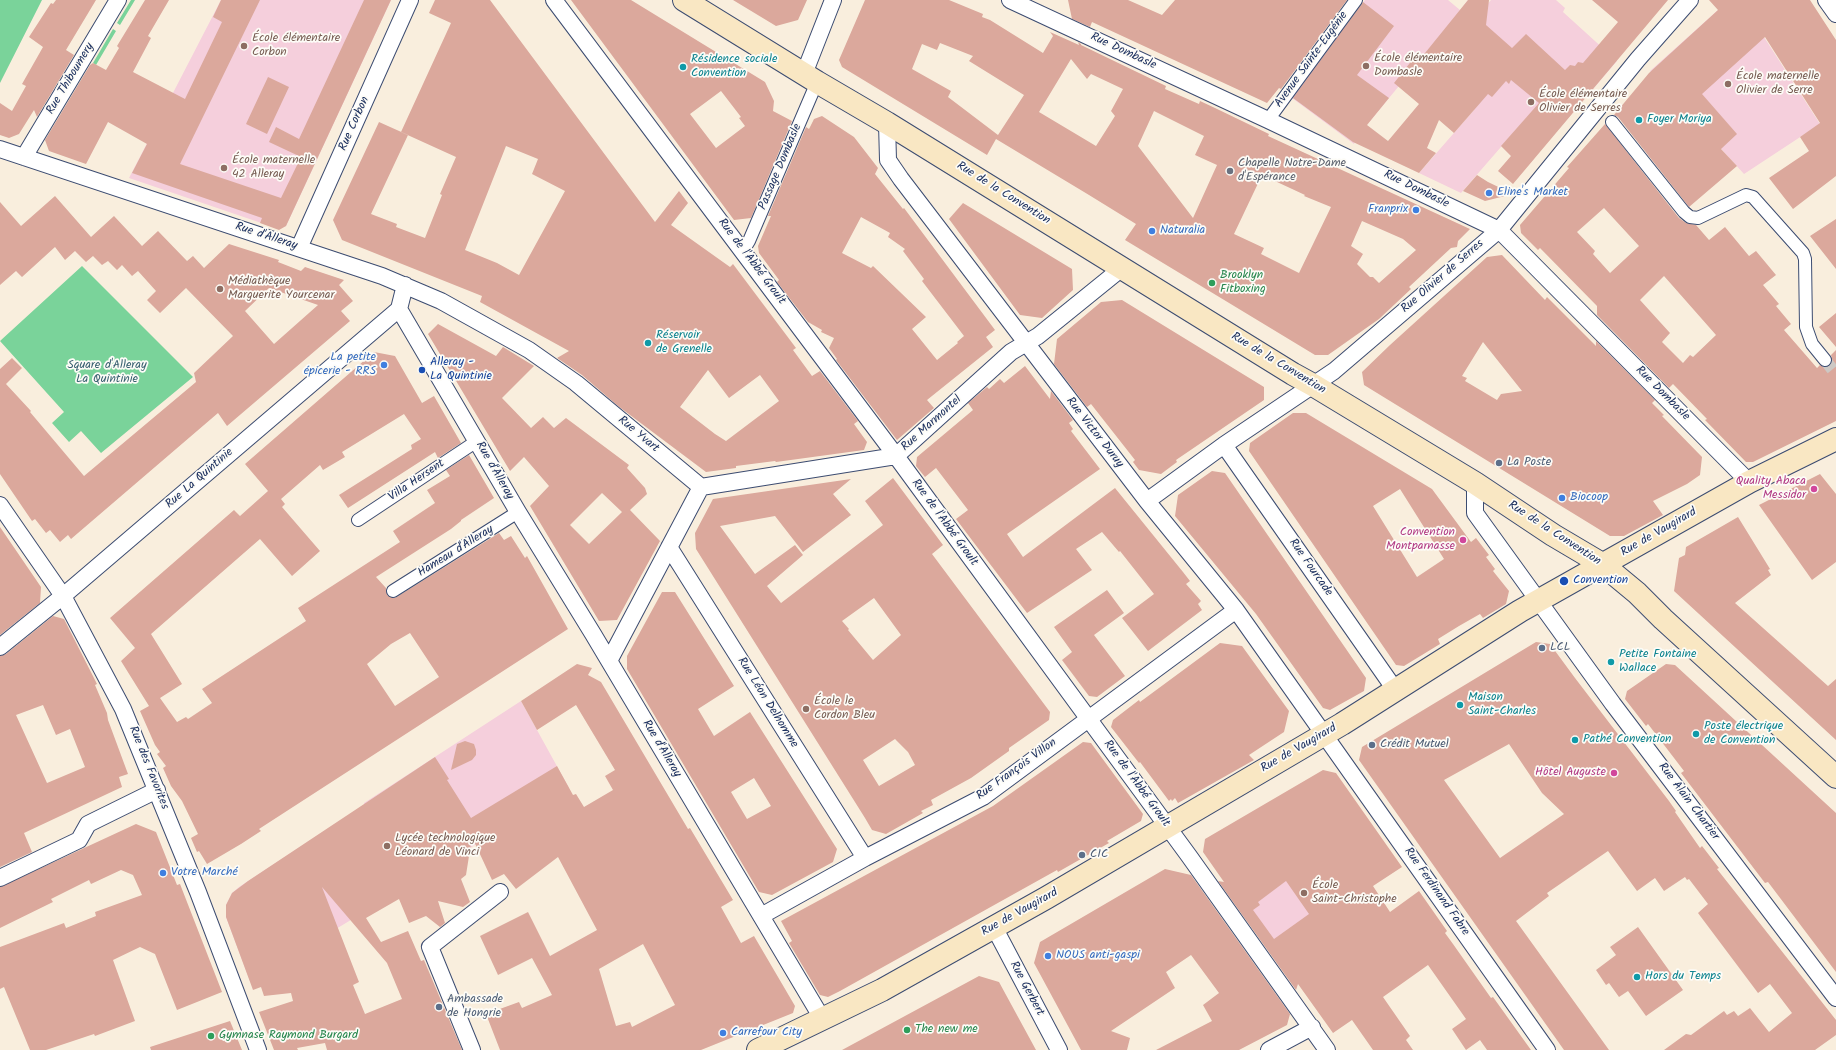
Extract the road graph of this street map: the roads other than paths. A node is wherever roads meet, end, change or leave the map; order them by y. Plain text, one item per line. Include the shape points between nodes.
1 (118, 0) edge
2 (410, 0) edge
3 (554, 0) edge
4 (684, 0) edge
5 (833, 0) edge
6 (1010, 0) edge
7 (1356, 0) edge
8 (1690, 0) edge
9 (1826, 0) edge
10 (1038, 5) edge
11 (1836, 14) edge
12 (810, 78) junction
13 (1268, 120) junction
14 (1612, 122) dead end
15 (886, 123) junction
16 (0, 149) edge
17 (24, 157) junction
18 (1499, 230) junction
19 (299, 248) junction
20 (743, 251) junction
21 (1122, 268) junction
22 (405, 285) junction
23 (399, 309) junction
24 (1026, 344) junction
25 (1825, 360) tunnel mouth
26 (1313, 385) junction
27 (1836, 439) edge
28 (477, 441) junction
29 (1224, 446) junction
30 (896, 456) junction
31 (1749, 482) junction
32 (1475, 483) junction
33 (701, 487) junction
34 (1147, 501) junction
35 (0, 505) edge
36 (518, 512) junction
37 (358, 520) dead end
38 (670, 547) junction
39 (1602, 564) junction
40 (393, 591) dead end
41 (63, 596) junction
42 (1539, 600) junction
43 (1236, 610) junction
44 (0, 647) edge
45 (609, 661) junction
46 (1396, 691) junction
47 (1088, 718) junction
48 (1324, 734) junction
49 (1836, 778) edge
50 (157, 790) junction
51 (1167, 827) junction
52 (865, 858) junction
53 (0, 878) edge
54 (500, 892) dead end
55 (761, 916) junction
56 (994, 927) junction
57 (1836, 998) edge
58 (823, 1020) junction
59 (1312, 1028) junction
60 (258, 1050) edge
61 (472, 1050) edge
62 (758, 1050) edge
63 (1059, 1050) edge
64 (1269, 1050) edge
65 (1327, 1050) edge
66 (1547, 1050) edge

1 - 17 street, Rue Thiboumery
2 - 19 street, Rue Corbon
3 - 20 street, Rue de l'Abbé Groult
4 - 12 main road, Rue de la Convention
5 - 12 street
6 - 10 street, Rue Dombasle
7 - 13 street, Avenue Sainte-Eugénie
8 - 18 street, Rue Olivier de Serres via 1638,59
9 - 11 street
10 - 13 street, Rue Dombasle
12 - 15 main road, Rue de la Convention
12 - 20 street, Passage Dombasle
13 - 18 street, Rue Dombasle
14 - 25 street via 1690,217 1698,218 1746,195 1753,197 1803,253 1806,327 1812,344
15 - 21 main road, Rue de la Convention
15 - 24 street, Rue Victor Duruy via 888,160
16 - 17 street, Rue d'Alleray
17 - 19 street, Rue d'Alleray
18 - 26 street, Rue Olivier de Serres via 1334,371
18 - 31 street, Rue Dombasle
19 - 22 street, Rue d'Alleray
20 - 30 street, Rue de l'Abbé Groult
21 - 24 street, Rue Marmontel
21 - 26 main road, Rue de la Convention
22 - 23 street
22 - 33 street, Rue Yvart via 441,301 529,350 576,383
23 - 28 street, Rue d'Alleray
23 - 41 street, Rue La Quintinie
24 - 30 street, Rue Marmontel via 1011,352
24 - 34 street, Rue Victor Duruy
26 - 29 street, Rue Olivier de Serres
26 - 32 main road, Rue de la Convention
27 - 31 main road, Rue de Vaugirard
28 - 36 street, Rue d'Alleray
28 - 37 street, Villa Hersent
29 - 34 street, Rue Olivier de Serres
29 - 46 street, Rue Fourcade
30 - 33 street, Rue Marmontel
30 - 47 street, Rue de l'Abbé Groult
31 - 39 main road, Rue de Vaugirard
32 - 39 main road, Rue de la Convention
32 - 42 street, Rue Alain Chartier via 1475,513
33 - 38 street
34 - 43 street, Rue Victor Duruy
35 - 41 street, Rue des Favorites
36 - 40 street, Hameau d'Alleray
36 - 45 street, Rue d'Alleray
38 - 45 street
38 - 52 street, Rue Léon Delhomme
39 - 42 main road, Rue de Vaugirard
39 - 49 main road, Rue de la Convention via 1637,593 1662,619
41 - 44 street, Rue La Quintinie
41 - 50 street, Rue des Favorites via 123,709
42 - 46 main road, Rue de Vaugirard
42 - 57 street, Rue Alain Chartier via 1613,704
43 - 47 street, Rue François Villon
43 - 48 street, Rue Victor Duruy
45 - 55 street, Rue d'Alleray
46 - 48 main road, Rue de Vaugirard
47 - 51 street, Rue de l'Abbé Groult
47 - 52 street, Rue François Villon via 983,797
48 - 51 main road, Rue de Vaugirard
48 - 66 street, Rue Ferdinand Fabre
50 - 53 street via 88,824 79,840
50 - 60 street, Rue des Favorites
51 - 56 main road, Rue de Vaugirard
51 - 59 street, Rue de l'Abbé Groult
52 - 55 street, Rue François Villon
54 - 61 street via 430,947
55 - 58 street, Rue d'Alleray
56 - 58 main road, Rue de Vaugirard
56 - 63 street, Rue Gerbert
58 - 62 main road, Rue de Vaugirard
59 - 64 street
59 - 65 street, Rue de l'Abbé Groult

